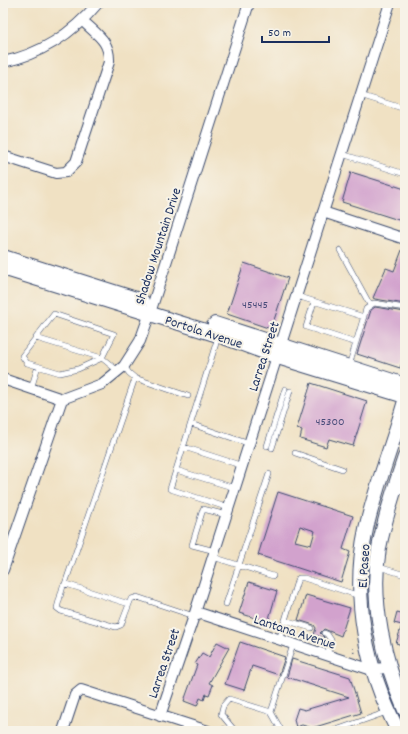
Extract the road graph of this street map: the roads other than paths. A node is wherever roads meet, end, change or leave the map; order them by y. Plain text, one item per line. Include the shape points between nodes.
1 (98, 3) edge
2 (248, 3) edge
3 (390, 3) edge
4 (83, 21) junction
5 (3, 62) edge
6 (360, 95) junction
7 (405, 109) edge
8 (342, 154) junction
9 (3, 156) edge
10 (405, 174) edge
11 (323, 212) junction
12 (405, 239) edge
13 (340, 250) dead end
14 (3, 257) edge
15 (3, 268) edge
16 (297, 296) junction
17 (314, 302) junction
18 (370, 305) junction
19 (405, 308) edge
20 (152, 309) junction
21 (364, 317) junction
22 (218, 335) junction
23 (36, 338) junction
24 (356, 343) junction
25 (280, 351) junction
26 (102, 358) junction
27 (38, 366) junction
28 (121, 368) junction
29 (348, 375) junction
30 (135, 378) junction
31 (3, 379) edge
32 (405, 385) edge
33 (31, 389) junction
34 (288, 390) dead end
35 (405, 390) edge
36 (188, 396) dead end
37 (405, 396) edge
38 (62, 399) junction
39 (405, 401) edge
40 (405, 408) edge
41 (191, 424) junction
42 (398, 424) junction
43 (250, 444) junction
44 (184, 447) junction
45 (269, 447) dead end
46 (295, 453) dead end
47 (243, 466) junction
48 (404, 466) edge
49 (342, 469) dead end
50 (176, 470) junction
51 (269, 474) dead end
52 (235, 488) junction
53 (400, 491) edge
54 (372, 507) junction
55 (228, 512) junction
56 (379, 550) junction
57 (214, 554) junction
58 (238, 565) junction
59 (378, 566) junction
60 (3, 570) edge
61 (405, 575) edge
62 (273, 576) dead end
63 (65, 584) junction
64 (361, 596) junction
65 (129, 604) junction
66 (226, 604) dead end
67 (194, 616) junction
68 (285, 620) junction
69 (312, 628) dead end
70 (324, 633) dead end
71 (278, 640) junction
72 (293, 644) junction
73 (327, 656) junction
74 (388, 668) junction
75 (372, 670) junction
76 (405, 710) edge
77 (388, 711) junction
78 (271, 712) junction
79 (160, 716) junction
80 (230, 727) junction
81 (63, 731) edge
82 (208, 731) edge
83 (220, 731) edge
84 (235, 731) edge
85 (274, 731) edge
86 (333, 731) edge
87 (398, 731) edge

1 - 4 street
2 - 20 street, Shadow Mountain Drive
3 - 6 street, Larrea Street
4 - 5 street via 58,41 33,53
4 - 9 street via 106,43 110,52 76,162 66,172 56,173
6 - 7 lane
6 - 8 street, Larrea Street
8 - 10 lane
8 - 11 street, Larrea Street
11 - 12 street
11 - 16 street, Larrea Street
13 - 18 lane
14 - 20 street, Portola Avenue
15 - 20 street, Portola Avenue
16 - 17 lane
16 - 25 street, Larrea Street
17 - 21 lane
17 - 24 lane via 306,327
18 - 19 lane via 374,303
18 - 21 lane
20 - 22 street, Portola Avenue
20 - 25 street, Portola Avenue
20 - 28 street, Shadow Mountain Drive via 140,341
21 - 24 lane
22 - 25 street, Portola Avenue
22 - 41 lane
23 - 26 lane
23 - 26 lane via 54,314 114,334
23 - 27 lane via 22,356 27,363
24 - 29 lane
25 - 29 street, Portola Avenue
25 - 43 street, Larrea Street
26 - 27 lane via 60,374
26 - 28 lane
27 - 33 lane
28 - 30 lane
28 - 38 street, Shadow Mountain Drive via 102,384
29 - 32 street, Portola Avenue
29 - 35 street via 361,376
29 - 37 street, Portola Avenue
30 - 36 lane
30 - 63 lane
31 - 33 street
33 - 38 street
34 - 45 lane
38 - 60 street
39 - 42 street, El Paseo
40 - 42 street
41 - 43 lane
41 - 44 lane
42 - 54 street, El Paseo
43 - 47 street, Larrea Street
44 - 47 lane
44 - 50 lane
46 - 49 lane
47 - 52 street, Larrea Street
48 - 53 street, El Paseo
50 - 52 lane
50 - 55 lane via 170,489
51 - 58 lane
52 - 55 street, Larrea Street
53 - 56 street, El Paseo
54 - 56 street via 378,518 376,537
54 - 64 street, El Paseo via 363,548
55 - 57 street, Larrea Street
55 - 57 lane via 203,509 192,545
56 - 59 street, El Paseo
57 - 58 lane
57 - 67 street, Larrea Street
58 - 62 lane
58 - 66 lane
59 - 61 lane
59 - 74 street, El Paseo via 378,609
63 - 65 lane
63 - 65 lane via 57,608 61,611 116,627 121,625
64 - 68 lane via 299,578
64 - 75 street, El Paseo via 365,641
65 - 67 lane via 131,599 137,597
67 - 71 street, Lantana Avenue via 202,614
67 - 79 street, Larrea Street
68 - 69 lane
68 - 71 lane
70 - 73 lane via 331,640
71 - 72 street, Lantana Avenue
72 - 73 street, Lantana Avenue
72 - 78 lane
73 - 75 street, Lantana Avenue
74 - 75 street, Lantana Avenue
74 - 76 street, El Paseo
75 - 77 street, El Paseo
77 - 86 lane
77 - 87 street, El Paseo
78 - 80 lane via 229,699 221,714
78 - 85 lane via 280,728
79 - 81 street via 81,690 74,695
79 - 82 street
80 - 83 lane
80 - 84 lane

